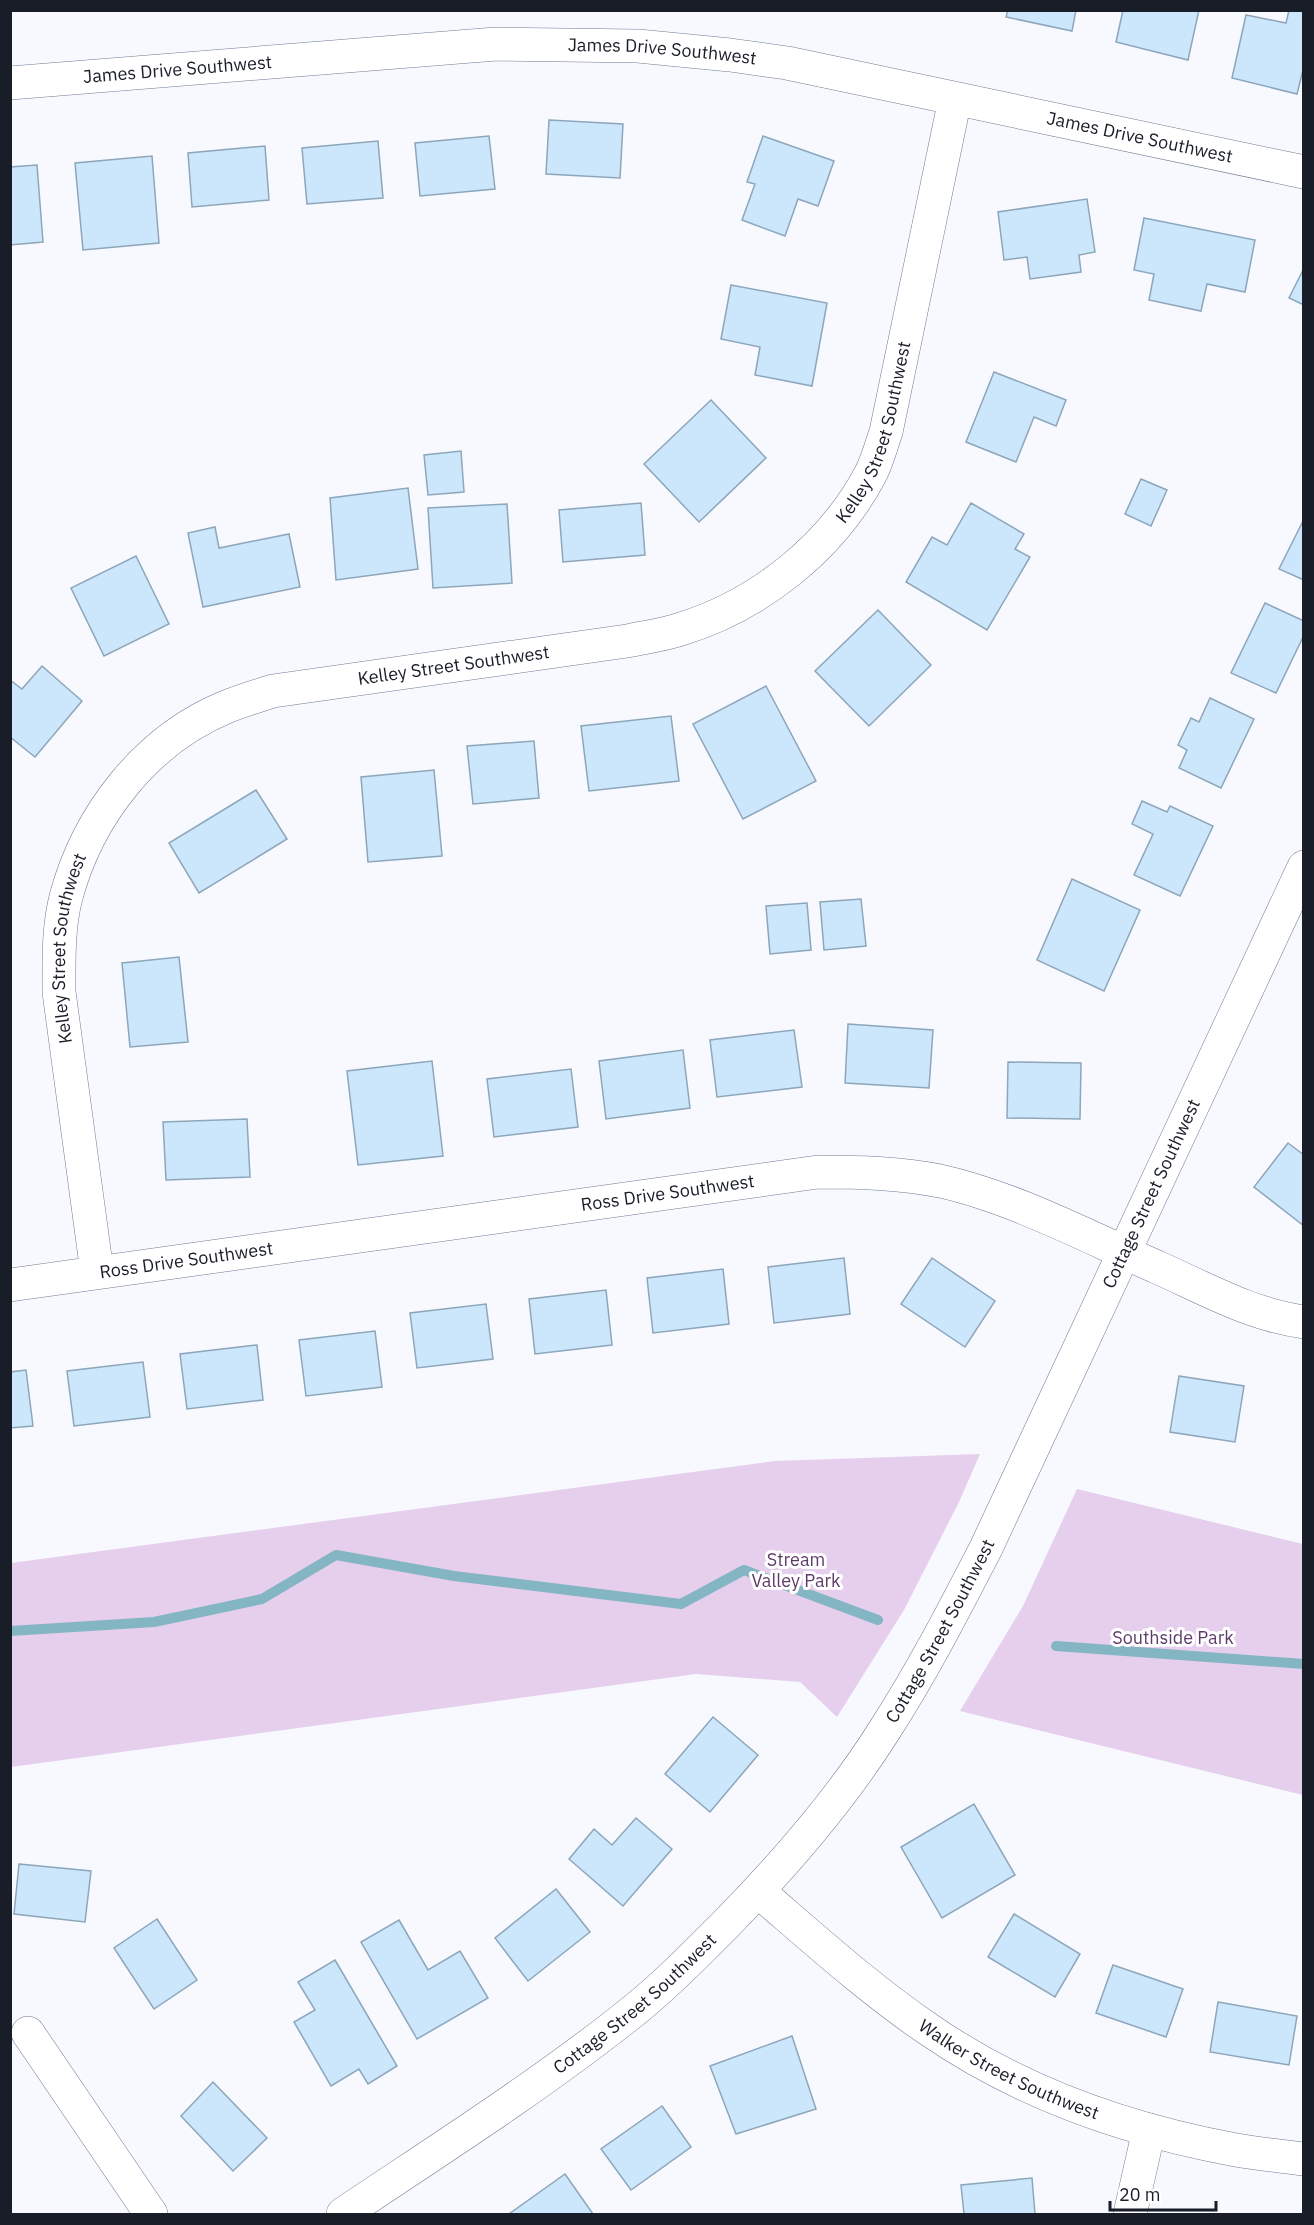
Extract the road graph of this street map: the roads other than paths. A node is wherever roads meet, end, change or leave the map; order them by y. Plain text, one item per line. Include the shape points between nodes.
1 (10, 83) edge
2 (955, 99) junction
3 (1304, 172) edge
4 (1304, 867) edge
5 (1123, 1252) junction
6 (97, 1272) junction
7 (10, 1285) edge
8 (1304, 1322) edge
9 (758, 1891) junction
10 (28, 2033) dead end
11 (1149, 2130) junction
12 (1304, 2159) edge
13 (151, 2214) edge
14 (343, 2214) edge
15 (1130, 2214) edge

1 - 2 street, James Drive Southwest via 496,44 638,46 787,63
2 - 3 street, James Drive Southwest
2 - 6 street, Kelley Street Southwest via 886,432 870,474 847,512 780,579 734,608 681,629 615,643 273,691 224,708 184,730 146,760 100,815 81,852 66,898 59,946 59,992
4 - 5 street, Cottage Street Southwest
5 - 6 street, Ross Drive Southwest via 1001,1198 940,1181 876,1172 818,1172
5 - 8 street, Ross Drive Southwest via 1245,1307
5 - 9 street, Cottage Street Southwest via 986,1548 936,1645 881,1736 823,1816
6 - 7 street, Ross Drive Southwest
9 - 11 street, Walker Street Southwest via 867,1985 929,2030 997,2071 1053,2097
9 - 14 street, Cottage Street Southwest via 684,1966 623,2019 534,2085
10 - 13 street
11 - 12 street, Walker Street Southwest via 1236,2150
11 - 15 street

